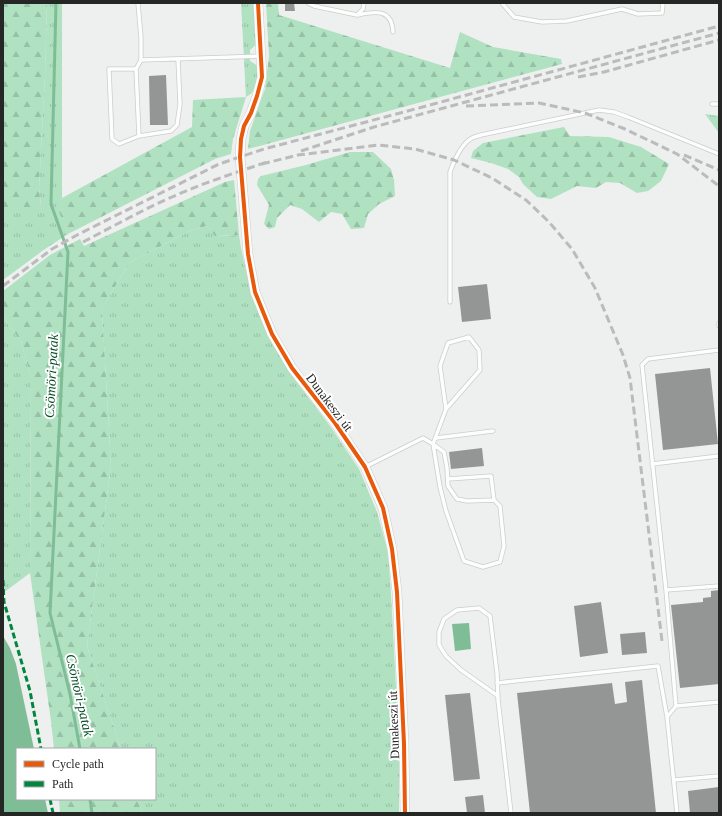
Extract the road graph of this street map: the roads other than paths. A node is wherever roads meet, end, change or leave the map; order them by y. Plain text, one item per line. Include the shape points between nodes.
1 (138, 3) edge
2 (258, 3) edge
3 (308, 3) edge
4 (364, 3) edge
5 (502, 3) edge
6 (663, 3) edge
7 (357, 15) junction
8 (393, 32) dead end
9 (262, 56) junction
10 (178, 59) junction
11 (141, 60) junction
12 (136, 69) junction
13 (712, 104) dead end
14 (719, 104) edge
15 (139, 136) junction
16 (719, 154) edge
17 (450, 302) dead end
18 (719, 323) edge
19 (719, 326) edge
20 (719, 350) edge
21 (446, 409) junction
22 (493, 431) dead end
23 (436, 438) junction
24 (433, 444) junction
25 (719, 456) edge
26 (652, 464) junction
27 (365, 467) junction
28 (448, 479) junction
29 (494, 500) junction
30 (719, 586) edge
31 (666, 590) junction
32 (497, 682) junction
33 (498, 696) junction
34 (719, 702) edge
35 (676, 706) junction
36 (667, 717) junction
37 (719, 776) edge
38 (674, 780) junction
39 (405, 813) edge
40 (511, 813) edge
41 (677, 813) edge

1 - 11 lane via 142,38
2 - 9 street, Dunakeszi út
3 - 7 lane
4 - 7 lane via 363,10
5 - 6 lane via 514,17 542,22 567,21 622,9 638,14 662,13
7 - 8 lane via 381,13 393,24
9 - 10 lane
9 - 27 street, Dunakeszi út via 262,77 244,126 240,157 247,246 255,292 272,334 292,368
10 - 11 lane
10 - 15 lane via 180,104 177,125 171,131
11 - 12 lane
12 - 15 lane
12 - 15 lane via 109,69 112,139 119,144
13 - 14 lane
16 - 17 lane via 628,117 599,110 471,139 461,149 450,172
18 - 19 lane
20 - 26 lane via 648,359 642,365
21 - 21 lane via 440,366 448,343 469,337 479,350 480,370
21 - 23 lane
22 - 23 lane
23 - 24 lane
24 - 27 lane via 423,438
24 - 28 lane via 444,452
24 - 29 lane via 446,511 464,561 483,567 500,562 504,546 500,506
25 - 26 lane
26 - 31 lane
27 - 39 street, Dunakeszi út via 383,508 392,549 404,744
28 - 29 lane via 448,486 457,499
28 - 29 lane via 491,476
30 - 31 lane
31 - 35 lane
32 - 33 lane
32 - 33 lane via 490,616 479,608 457,610 444,619 439,632 440,644 446,656 461,670
32 - 36 lane via 658,666
33 - 40 lane
34 - 35 lane
35 - 36 lane
36 - 38 lane
37 - 38 lane
38 - 41 lane

